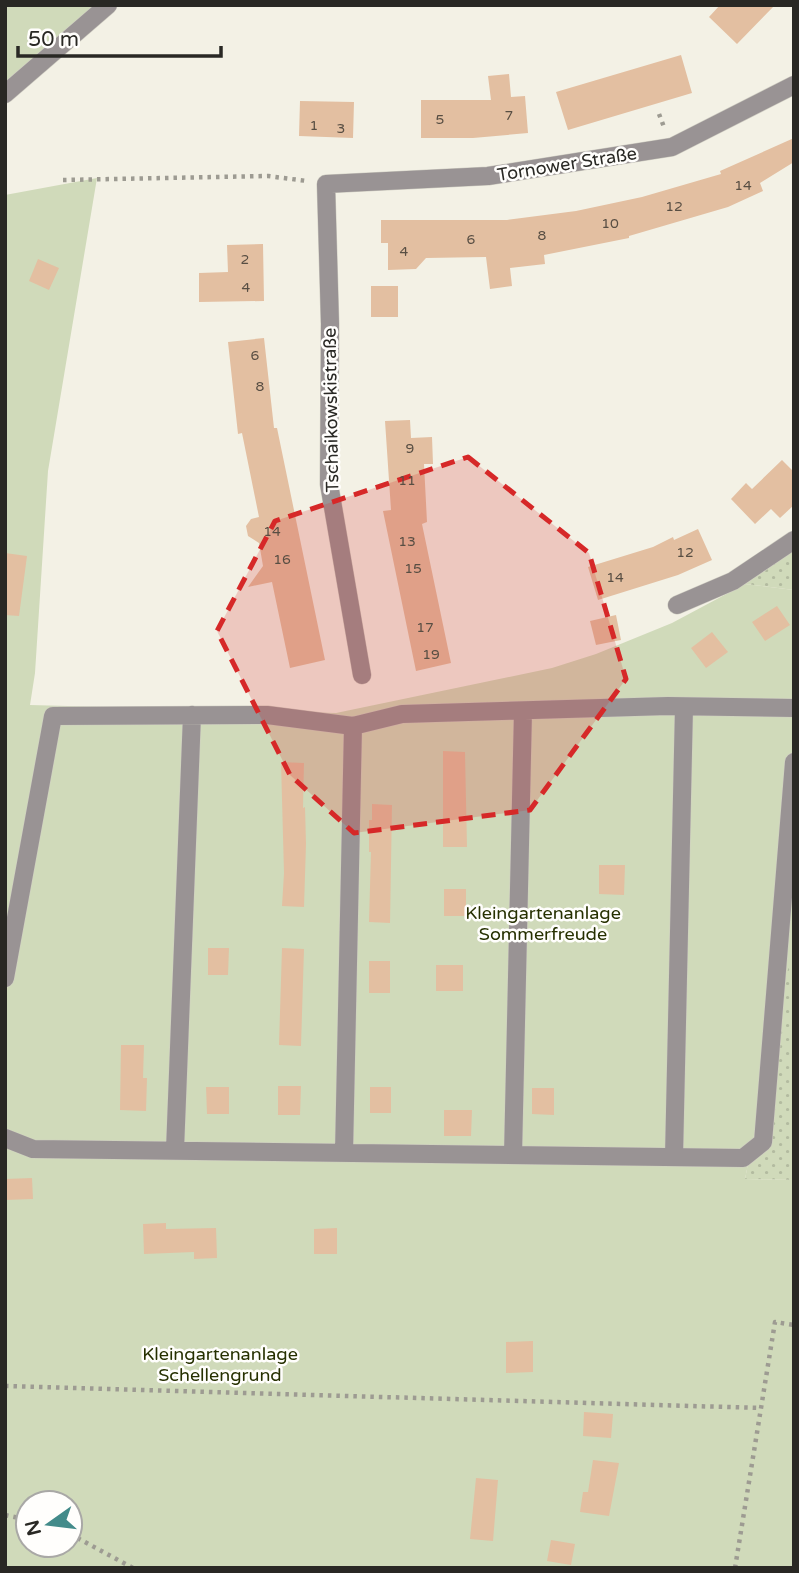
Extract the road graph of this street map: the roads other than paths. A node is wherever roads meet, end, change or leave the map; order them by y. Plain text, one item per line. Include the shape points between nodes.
1 (108, 5) edge
2 (794, 85) edge
3 (5, 94) edge
4 (326, 184) joint
5 (794, 540) edge
6 (677, 605) dead end
7 (362, 675) dead end
8 (684, 707) junction
9 (794, 708) edge
10 (523, 710) junction
11 (192, 715) junction
12 (353, 726) junction
13 (794, 762) edge
14 (5, 978) edge
15 (5, 1138) edge
16 (175, 1150) junction
17 (344, 1153) junction
18 (513, 1155) junction
19 (674, 1157) junction

1 - 3 street
2 - 4 street, Tornower Straße via 672,147 488,176
4 - 7 street, Tschaikowskistraße via 329,484
5 - 6 street via 733,581
8 - 9 street
8 - 10 street
8 - 19 street
10 - 12 street via 402,714
10 - 18 street
11 - 12 street via 267,715
11 - 14 street via 53,716
11 - 16 street
12 - 17 street
13 - 19 street via 763,1142 743,1158
15 - 16 street via 33,1149
16 - 17 street
17 - 18 street
18 - 19 street

